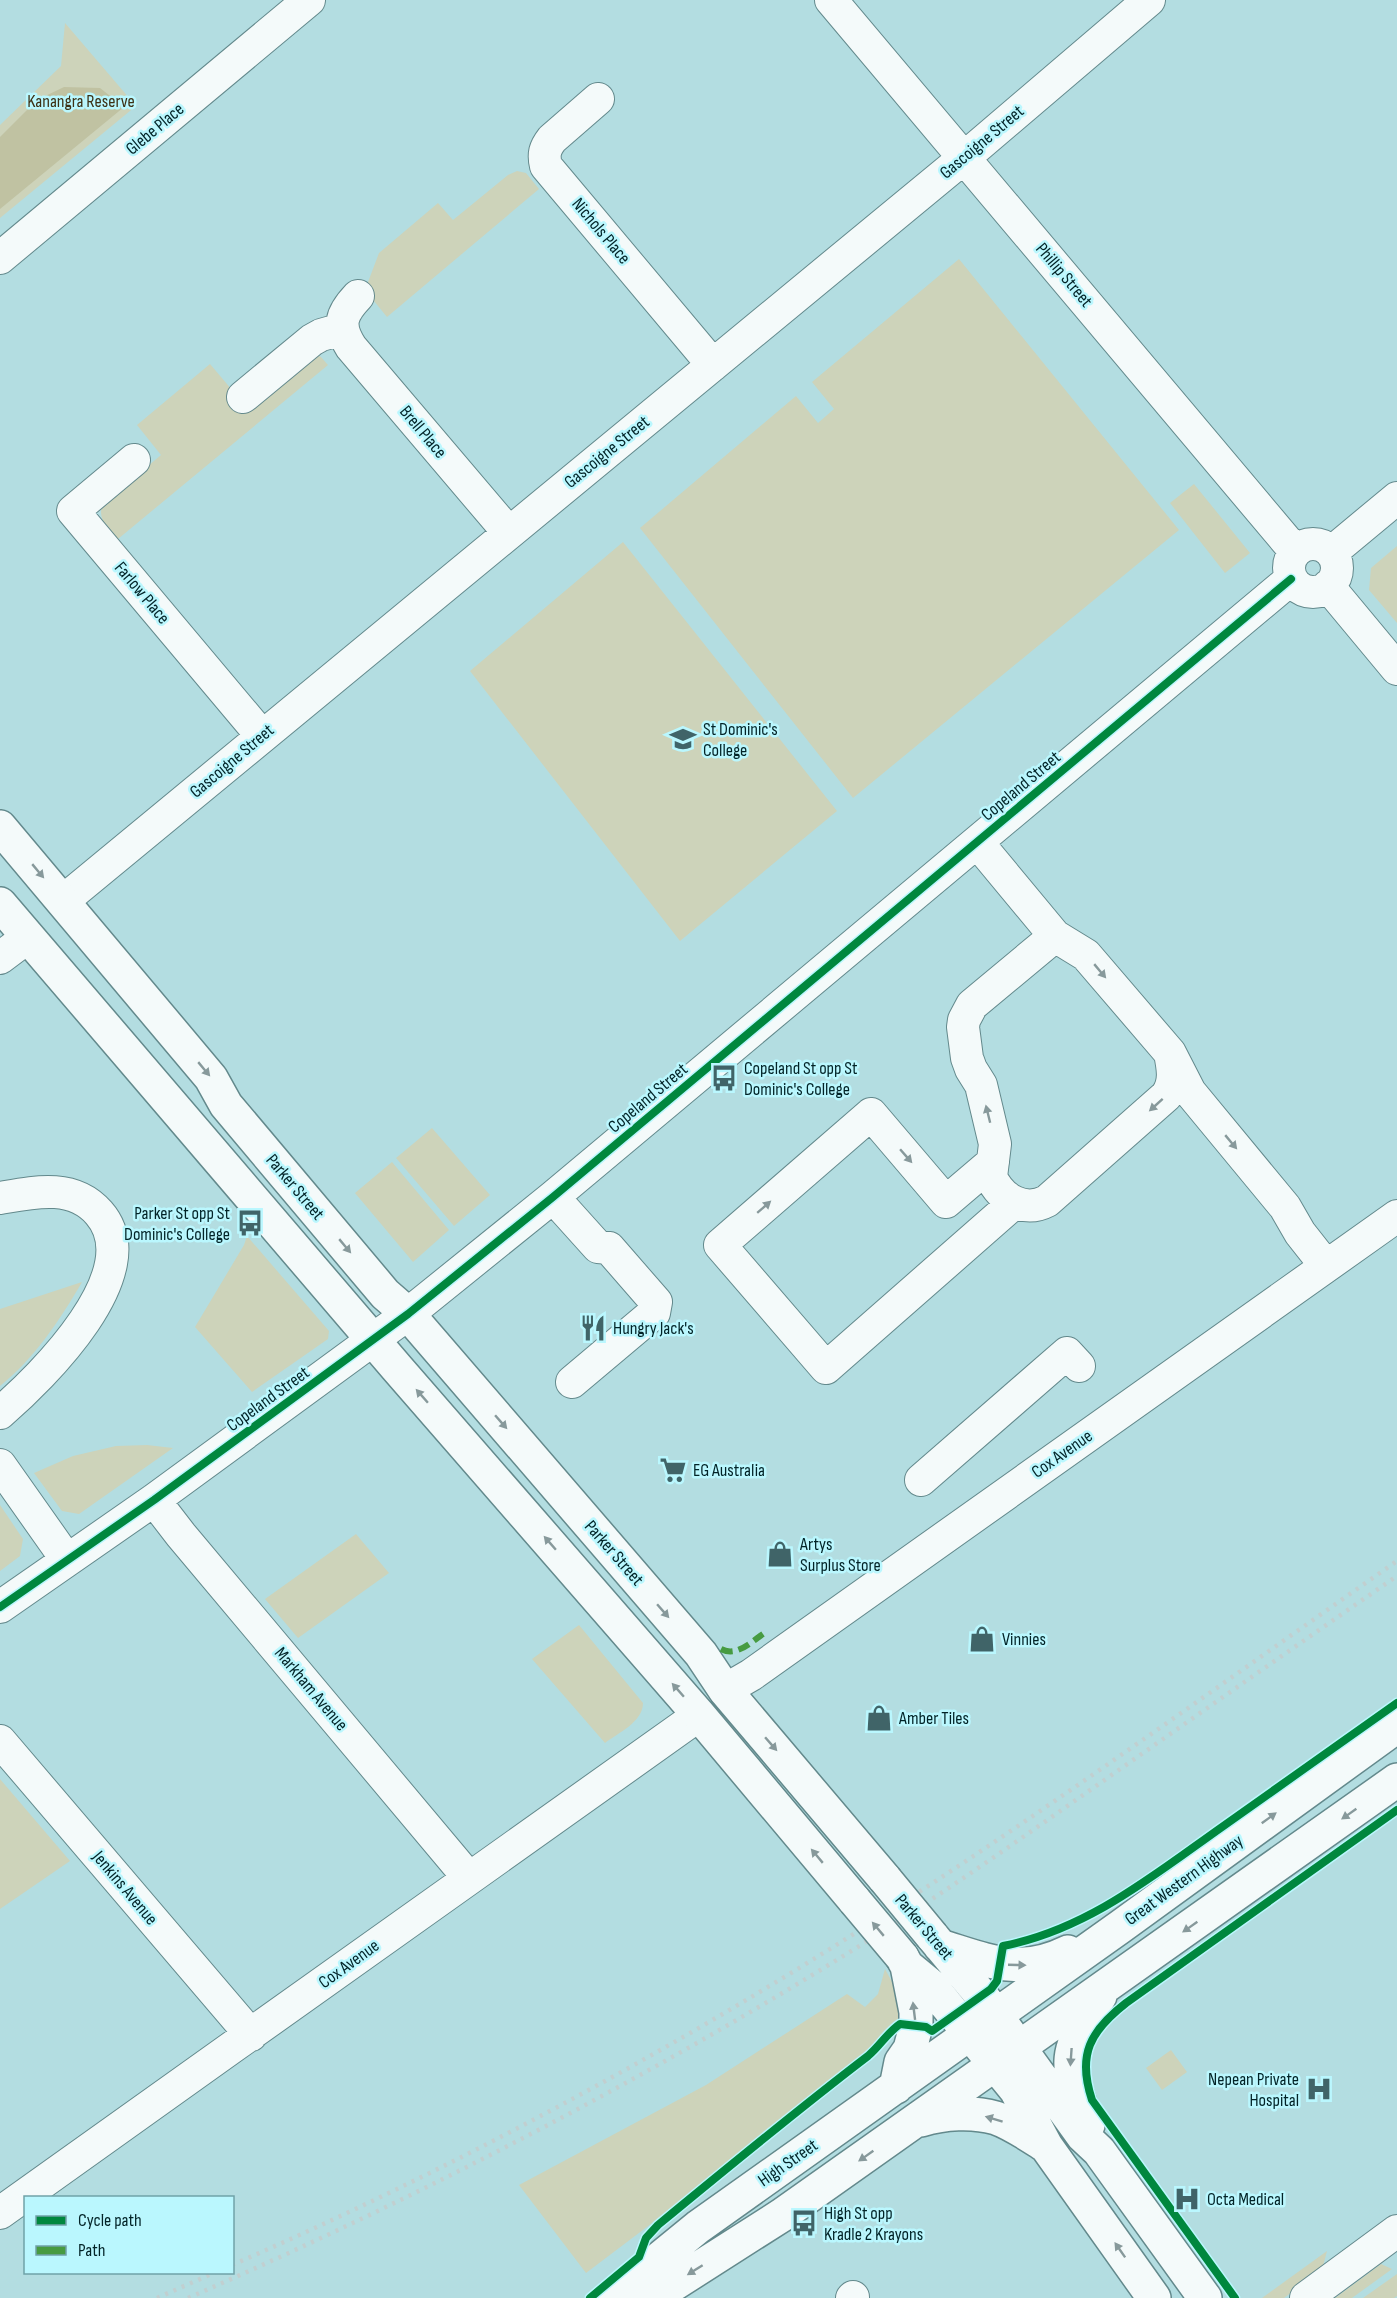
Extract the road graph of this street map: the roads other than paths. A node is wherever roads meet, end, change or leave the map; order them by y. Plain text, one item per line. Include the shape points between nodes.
1 (309, 0) edge
2 (831, 0) edge
3 (1149, 0) edge
4 (598, 99) dead end
5 (965, 157) junction
6 (0, 258) edge
7 (358, 296) dead end
8 (342, 329) junction
9 (713, 365) junction
10 (243, 397) dead end
11 (134, 460) dead end
12 (1397, 498) edge
13 (509, 533) junction
14 (1332, 552) junction
15 (1293, 565) junction
16 (1328, 586) junction
17 (1397, 669) edge
18 (262, 736) junction
19 (0, 827) edge
20 (977, 842) junction
21 (63, 901) junction
22 (0, 904) edge
23 (1054, 936) junction
24 (28, 937) junction
25 (0, 958) edge
26 (1170, 1053) junction
27 (993, 1162) junction
28 (553, 1197) junction
29 (0, 1198) edge
30 (946, 1202) junction
31 (1014, 1203) junction
32 (1397, 1216) edge
33 (976, 1237) junction
34 (1326, 1266) junction
35 (408, 1314) junction
36 (374, 1341) junction
37 (1079, 1366) dead end
38 (572, 1382) dead end
39 (0, 1413) edge
40 (0, 1465) edge
41 (921, 1480) dead end
42 (154, 1500) junction
43 (67, 1560) junction
44 (0, 1607) edge
45 (725, 1690) junction
46 (699, 1715) junction
47 (1397, 1726) edge
48 (0, 1741) edge
49 (1397, 1780) edge
50 (468, 1877) junction
51 (1120, 1927) junction
52 (936, 1941) junction
53 (905, 1962) junction
54 (1106, 1986) junction
55 (983, 2025) junction
56 (250, 2035) junction
57 (1007, 2055) junction
58 (896, 2086) junction
59 (914, 2122) junction
60 (1046, 2146) junction
61 (1099, 2151) junction
62 (0, 2213) edge
63 (1396, 2233) edge
64 (611, 2298) edge
65 (652, 2298) edge
66 (1154, 2298) edge
67 (1205, 2298) edge
68 (1306, 2298) edge

1 - 6 street, Glebe Place
2 - 5 street, Phillip Street
3 - 5 street, Gascoigne Street
4 - 9 street, Nichols Place via 546,146 546,166
5 - 9 street, Gascoigne Street
5 - 15 street, Phillip Street
7 - 8 street via 347,308
8 - 10 street via 312,340
8 - 13 street, Brell Place via 351,347
9 - 13 street, Gascoigne Street
11 - 18 street, Farlow Place via 73,511
12 - 14 street
13 - 18 street, Gascoigne Street
14 - 15 street via 1318,544 1302,546
14 - 16 street via 1337,568
15 - 16 street via 1296,586 1318,592
15 - 20 street, Copeland Street
16 - 17 street
18 - 21 street, Gascoigne Street
19 -> 21 highway, Parker Street
20 - 23 street
20 - 28 street, Copeland Street
21 -> 35 highway, Parker Street via 211,1078 226,1105 385,1294
22 - 24 highway, Parker Street
23 -> 26 street via 1086,955
27 -> 23 street via 995,1144 981,1085 967,1058 964,1020 972,1005
24 - 25 street
24 - 36 highway, Parker Street
26 -> 31 street via 1173,1080 1166,1096 1047,1202 1034,1206
26 -> 34 street via 1190,1092 1285,1207
27 - 30 street
27 - 31 street via 994,1183
28 - 35 street, Copeland Street
28 - 38 street via 598,1247 609,1248 656,1302 654,1313
29 - 39 street via 46,1191 81,1198 103,1218 112,1236 113,1253 105,1285 74,1334 43,1372
30 - 33 street
33 -> 30 street via 826,1368 720,1245 871,1114
31 - 33 street
32 - 34 street, Cox Avenue
34 - 45 street, Cox Avenue
35 - 36 street, Copeland Street
35 -> 45 highway, Parker Street via 700,1654
36 - 42 street, Copeland Street
46 -> 36 highway, Parker Street
37 - 41 street via 1067,1353 1005,1418
40 - 43 street
42 - 43 street, Copeland Street
42 - 50 street, Markham Avenue
43 - 44 street, Copeland Street
45 -> 52 highway, Parker Street, bridge
46 - 50 street, Cox Avenue
53 -> 46 highway, Parker Street, bridge
51 -> 47 highway, Great Western Highway
48 - 56 street, Jenkins Avenue
49 -> 54 highway
50 - 56 street, Cox Avenue
52 -> 51 highway via 1000,1964 1018,1966 1058,1958
51 - 55 highway, Great Western Highway
52 - 55 highway, Parker Street
53 - 55 highway, Parker Street
58 -> 53 highway via 916,2026
54 - 57 highway
54 -> 61 highway via 1071,2051 1075,2090
55 - 57 highway, Parker Street
55 - 58 highway, High Street
56 - 62 street, Cox Avenue
57 - 59 highway
57 - 60 highway, Parker Street via 1016,2090
57 - 61 highway, Parker Street
58 - 64 highway, High Street via 698,2227
60 -> 59 highway via 986,2116 948,2113
59 -> 65 highway via 782,2215
66 -> 60 highway, Parker Street
61 - 67 highway, Parker Street
63 - 68 street

